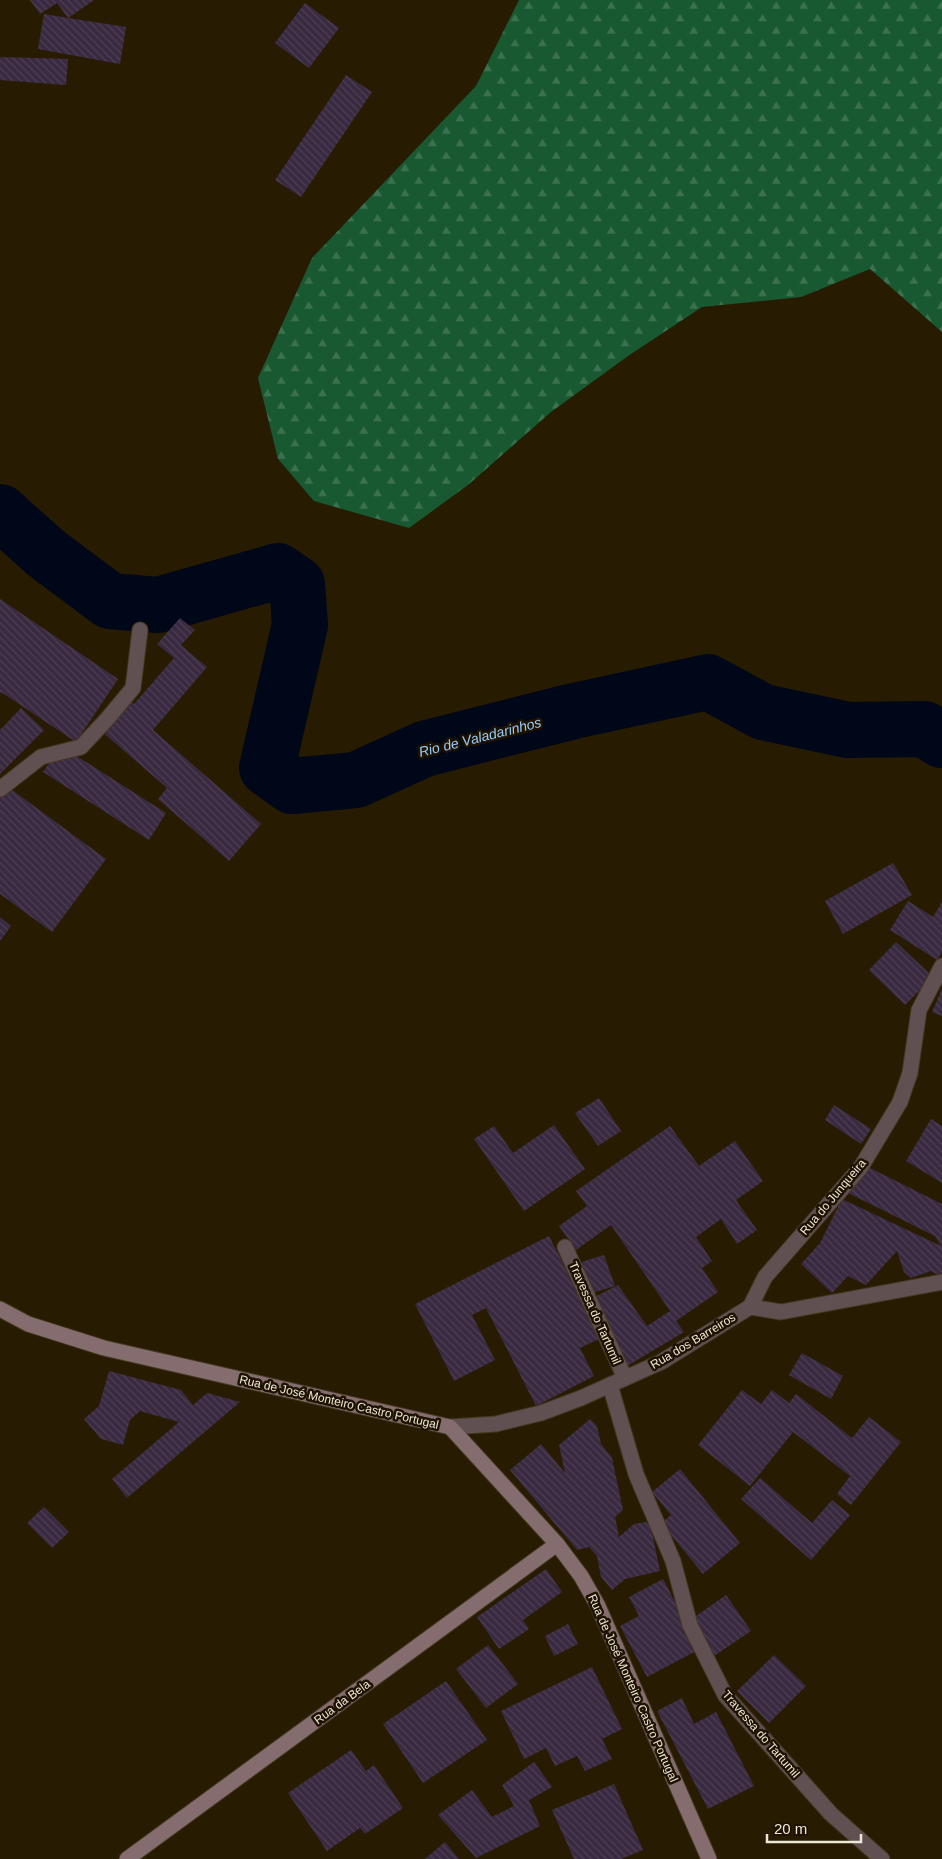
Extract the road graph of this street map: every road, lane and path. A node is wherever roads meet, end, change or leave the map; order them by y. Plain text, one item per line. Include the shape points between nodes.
1 (140, 630) dead end
2 (0, 789) edge
3 (942, 966) edge
4 (565, 1247) dead end
5 (942, 1282) edge
6 (750, 1307) junction
7 (0, 1309) edge
8 (624, 1378) junction
9 (610, 1385) junction
10 (450, 1427) junction
11 (557, 1544) junction
12 (127, 1859) edge
13 (709, 1859) edge
14 (882, 1859) edge

1 - 2 street via 133,688 108,718 81,747 41,757
3 - 6 street, Rua do Junqueira via 919,1010 910,1073 900,1102 861,1167 765,1276
4 - 8 street, Travessa do Tartumil
5 - 6 street, Rua dos Barreiros via 781,1312
6 - 8 street, Rua dos Barreiros via 661,1362
7 - 10 main road, Rua de José Monteiro Castro Portugal via 28,1324 104,1348
8 - 9 street, Rua dos Barreiros
9 - 10 street, Rua dos Barreiros via 541,1413 496,1424
9 - 14 street, Travessa do Tartumil via 636,1474 673,1561 690,1625 726,1696 831,1814
10 - 11 main road, Rua de José Monteiro Castro Portugal
11 - 12 main road, Rua da Bela
11 - 13 main road, Rua de José Monteiro Castro Portugal via 598,1606

